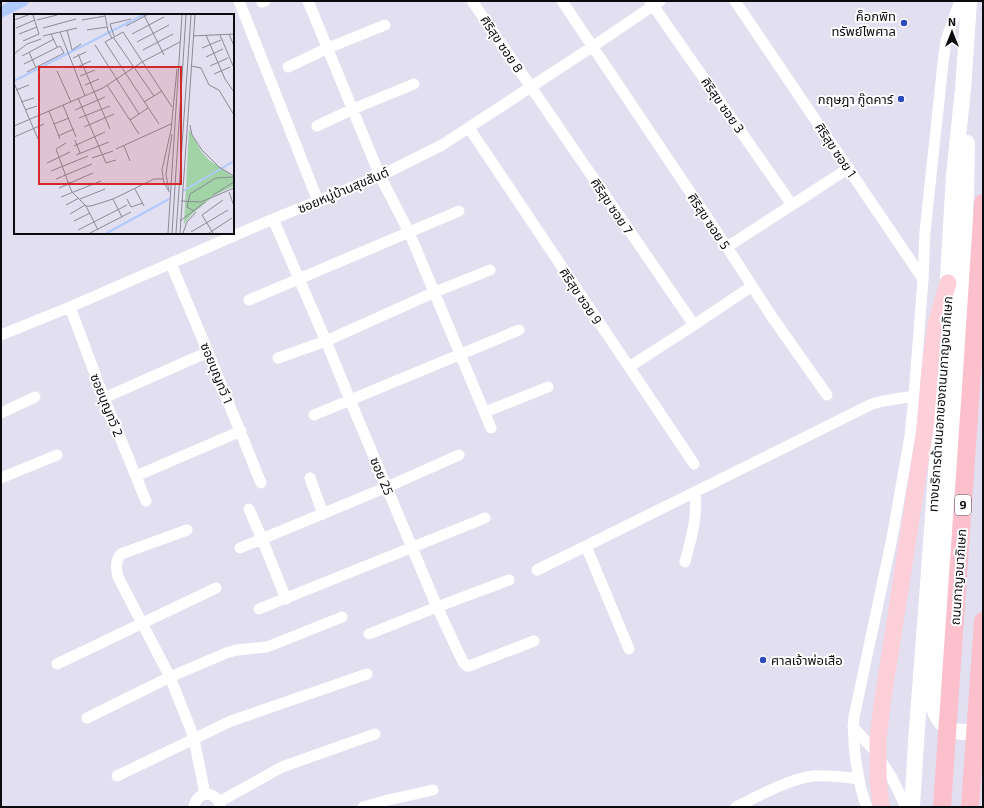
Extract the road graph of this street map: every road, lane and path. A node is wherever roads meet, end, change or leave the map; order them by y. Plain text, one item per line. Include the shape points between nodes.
1 (239, 1) edge
2 (308, 1) edge
3 (472, 1) edge
4 (562, 1) edge
5 (735, 1) edge
6 (960, 1) edge
7 (969, 1) edge
8 (655, 3) edge
9 (385, 25) dead end
10 (328, 48) junction
11 (592, 48) junction
12 (288, 67) dead end
13 (414, 84) dead end
14 (531, 87) junction
15 (963, 90) junction
16 (353, 109) junction
17 (317, 126) dead end
18 (469, 128) junction
19 (849, 168) junction
20 (380, 176) junction
21 (318, 201) junction
22 (983, 203) edge
23 (792, 205) junction
24 (459, 211) dead end
25 (273, 219) junction
26 (234, 232) edge
27 (409, 232) junction
28 (230, 234) edge
29 (218, 238) edge
30 (727, 247) junction
31 (171, 264) junction
32 (490, 270) dead end
33 (923, 279) junction
34 (299, 280) junction
35 (948, 283) junction
36 (752, 286) junction
37 (435, 292) junction
38 (249, 300) dead end
39 (70, 307) junction
40 (694, 325) junction
41 (519, 330) dead end
42 (1, 334) edge
43 (326, 341) junction
44 (208, 352) junction
45 (460, 354) junction
46 (278, 358) dead end
47 (629, 367) junction
48 (548, 388) dead end
49 (827, 395) dead end
50 (914, 396) junction
51 (35, 397) dead end
52 (104, 398) junction
53 (350, 400) junction
54 (485, 412) junction
55 (1, 413) edge
56 (314, 414) dead end
57 (490, 428) dead end
58 (241, 431) junction
59 (460, 455) dead end
60 (57, 456) dead end
61 (694, 464) dead end
62 (136, 476) junction
63 (1, 478) edge
64 (310, 478) dead end
65 (261, 483) dead end
66 (387, 487) junction
67 (695, 492) junction
68 (146, 502) dead end
69 (248, 509) dead end
70 (323, 514) junction
71 (485, 518) dead end
72 (187, 530) dead end
73 (262, 539) junction
74 (586, 546) junction
75 (240, 548) dead end
76 (413, 548) junction
77 (685, 562) dead end
78 (537, 570) dead end
79 (509, 580) dead end
80 (216, 588) dead end
81 (286, 599) junction
82 (438, 607) junction
83 (259, 609) dead end
84 (342, 617) dead end
85 (983, 621) edge
86 (142, 623) junction
87 (368, 634) dead end
88 (534, 641) dead end
89 (629, 649) dead end
90 (57, 664) dead end
91 (367, 674) dead end
92 (170, 678) junction
93 (87, 718) dead end
94 (983, 726) edge
95 (853, 727) junction
96 (375, 734) dead end
97 (194, 739) junction
98 (117, 776) dead end
99 (859, 779) junction
100 (433, 790) dead end
101 (205, 794) junction
102 (220, 804) edge
103 (194, 807) edge
104 (363, 807) edge
105 (736, 807) edge
106 (867, 807) edge
107 (881, 807) edge
108 (906, 807) edge
109 (912, 807) edge
110 (942, 807) edge
111 (970, 807) edge

1 - 21 street
2 - 10 street
3 - 14 street, ศิริสุข ซอย 8
4 - 11 street, ศิริสุข ซอย 5
5 - 19 street, ศิริสุข ซอย 1
6 - 33 street via 946,40 942,63 925,232
7 - 15 main road, ทางบริการด้านนอกของถนนกาญจนาภิเษก
8 - 11 street, ซอยหมู่บ้านสุขสันต์
8 - 23 street, ศิริสุข ซอย 3
9 - 10 street
10 - 12 street
10 - 16 street
11 - 14 street, ซอยหมู่บ้านสุขสันต์
11 - 30 street, ศิริสุข ซอย 5
13 - 16 street
14 - 18 street, ซอยหมู่บ้านสุขสันต์
14 - 40 street, ศิริสุข ซอย 7
15 - 35 main road, ทางบริการด้านนอกของถนนกาญจนาภิเษก via 954,175
15 - 94 main road via 967,158 962,274 933,708 942,724 955,731 966,732
16 - 17 street
16 - 20 street
18 - 20 street, ซอยหมู่บ้านสุขสันต์ via 442,145
18 - 47 street, ศิริสุข ซอย 9
19 - 23 street
19 - 33 street, ศิริสุข ซอย 1
20 - 21 street, ซอยหมู่บ้านสุขสันต์
20 - 27 street
21 - 25 street, ซอยหมู่บ้านสุขสันต์
22 - 110 highway, ถนนกาญจนาภิเษก / 9
23 - 30 street
24 - 27 street
25 - 26 street, ซอยหมู่บ้านสุขสันต์
25 - 34 street, ซอย 25
27 - 34 street
27 - 37 street
28 - 29 street, ซอยหมู่บ้านสุขสันต์
29 - 31 street, ซอยหมู่บ้านสุขสันต์
30 - 36 street, ศิริสุข ซอย 5
31 - 39 street, ซอยหมู่บ้านสุขสันต์
31 - 44 street, ซอยบุญทวี 1
32 - 37 street
33 - 50 street
34 - 38 street
34 - 43 street, ซอย 25
35 - 107 main road via 936,324 925,429 882,705 878,740
35 - 109 main road, ทางบริการด้านนอกของถนนกาญจนาภิเษก
36 - 40 street
36 - 49 street, ศิริสุข ซอย 5
37 - 43 street
37 - 45 street
39 - 42 street, ซอยหมู่บ้านสุขสันต์
39 - 52 street, ซอยบุญทวี 2
40 - 47 street
41 - 45 street
43 - 46 street
43 - 53 street, ซอย 25
44 - 52 street
44 - 58 street, ซอยบุญทวี 1
45 - 53 street
45 - 54 street
47 - 61 street, ศิริสุข ซอย 9
48 - 54 street
50 - 67 street via 872,404
50 - 95 street via 910,436 892,538
51 - 55 street
52 - 62 street, ซอยบุญทวี 2
53 - 56 street
53 - 66 street, ซอย 25
54 - 57 street
58 - 62 street
58 - 65 street, ซอยบุญทวี 1
59 - 66 street
60 - 63 street
62 - 68 street, ซอยบุญทวี 2
64 - 70 street
66 - 70 street
66 - 76 street, ซอย 25
67 - 74 street
67 - 77 street via 696,509
69 - 73 street
70 - 73 street
71 - 76 street
72 - 86 street via 119,556 116,568 118,577
73 - 75 street
73 - 81 street
74 - 78 street
74 - 89 street
76 - 81 street
76 - 82 street, ซอย 25
79 - 82 street
80 - 86 street
81 - 83 street
82 - 87 street
82 - 88 street, ซอย 25 via 467,666
84 - 92 street via 267,647 226,653
85 - 111 highway
86 - 90 street
86 - 92 street
91 - 97 street via 231,721
92 - 93 street
92 - 97 street
95 - 99 street
95 - 108 street via 873,749 891,776
96 - 102 street via 282,767
97 - 98 street
97 - 101 street
99 - 105 street via 828,776 799,778
99 - 106 street
100 - 104 street
101 - 102 street via 213,796
101 - 103 street via 197,798

